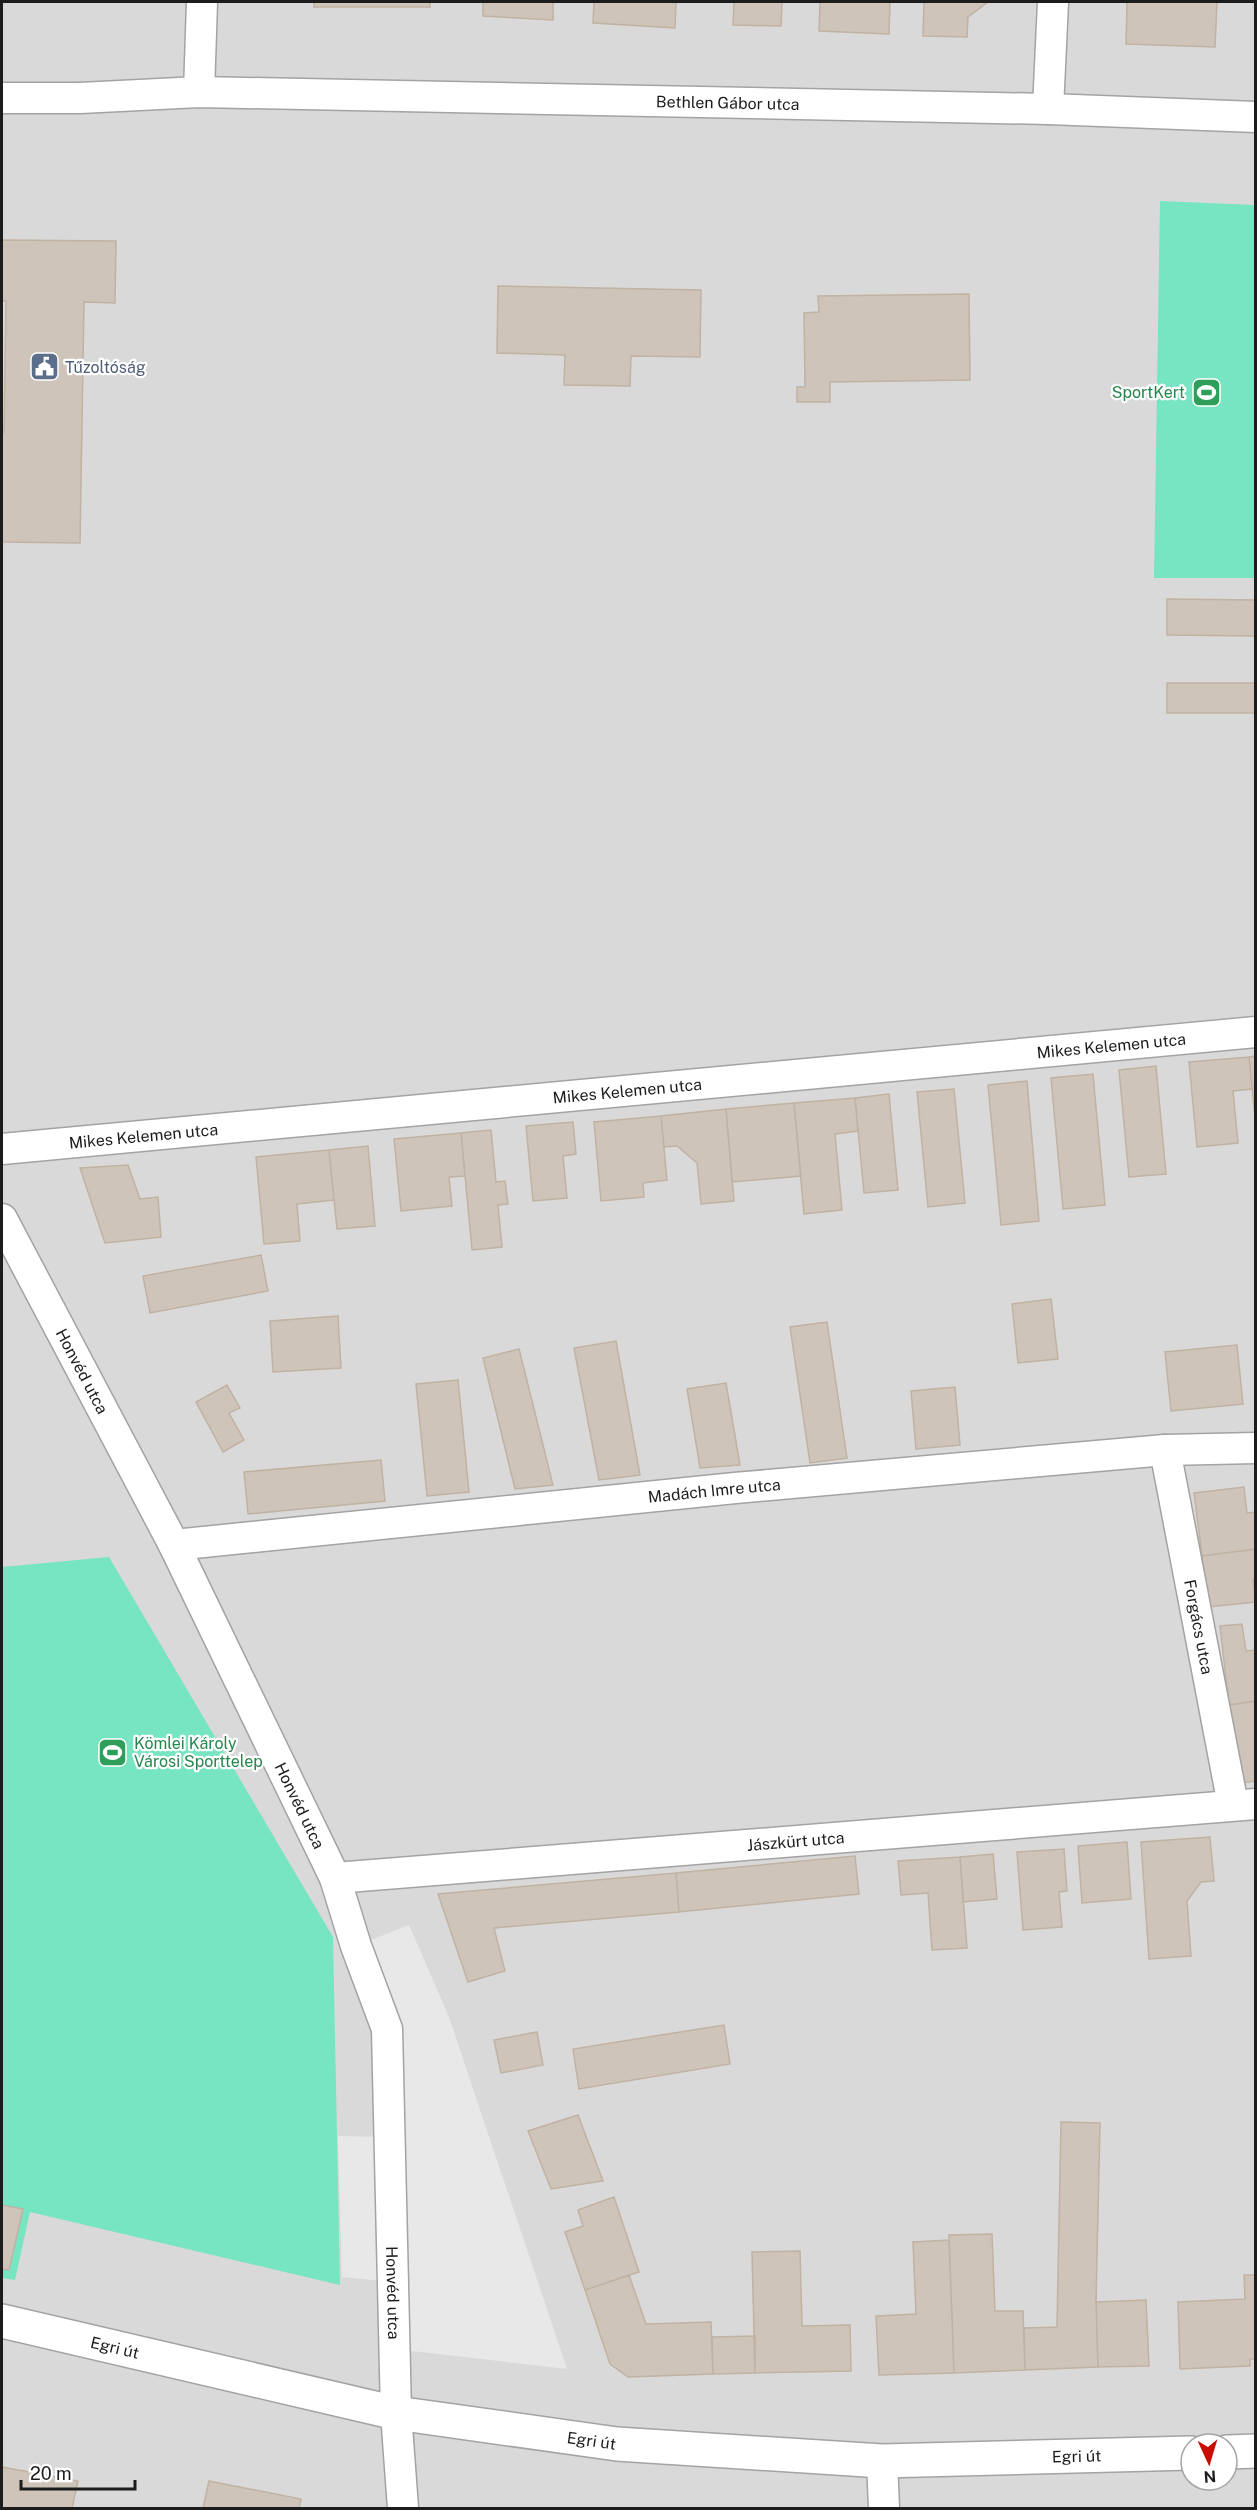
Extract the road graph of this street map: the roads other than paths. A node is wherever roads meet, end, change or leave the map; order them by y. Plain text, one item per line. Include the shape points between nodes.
1 (202, 2) edge
2 (1053, 2) edge
3 (199, 92) junction
4 (2, 98) edge
5 (1048, 108) junction
6 (1256, 117) edge
7 (1256, 1032) edge
8 (2, 1149) edge
9 (2, 1219) edge
10 (1256, 1448) edge
11 (1165, 1450) junction
12 (174, 1545) junction
13 (1244, 1805) edge
14 (335, 1878) junction
15 (2, 2320) edge
16 (396, 2413) junction
17 (1256, 2451) edge
18 (1179, 2452) edge
19 (1239, 2452) edge
20 (882, 2461) junction
21 (403, 2508) edge
22 (884, 2508) edge

1 - 3 street
2 - 5 street
3 - 4 street, Bethlen Gábor utca
3 - 5 street, Bethlen Gábor utca
5 - 6 street, Bethlen Gábor utca
7 - 8 street, Mikes Kelemen utca
9 - 12 street, Honvéd utca
10 - 11 street, Madách Imre utca
11 - 12 street, Madách Imre utca via 735,1488
11 - 13 street, Forgács utca
12 - 14 street, Honvéd utca
13 - 14 street, Jászkürt utca
14 - 16 street, Honvéd utca via 387,2030
15 - 16 street, Egri út
16 - 20 street, Egri út via 617,2444
16 - 21 street, Honvéd utca
17 - 19 street
18 - 20 street, Egri út
20 - 22 street

